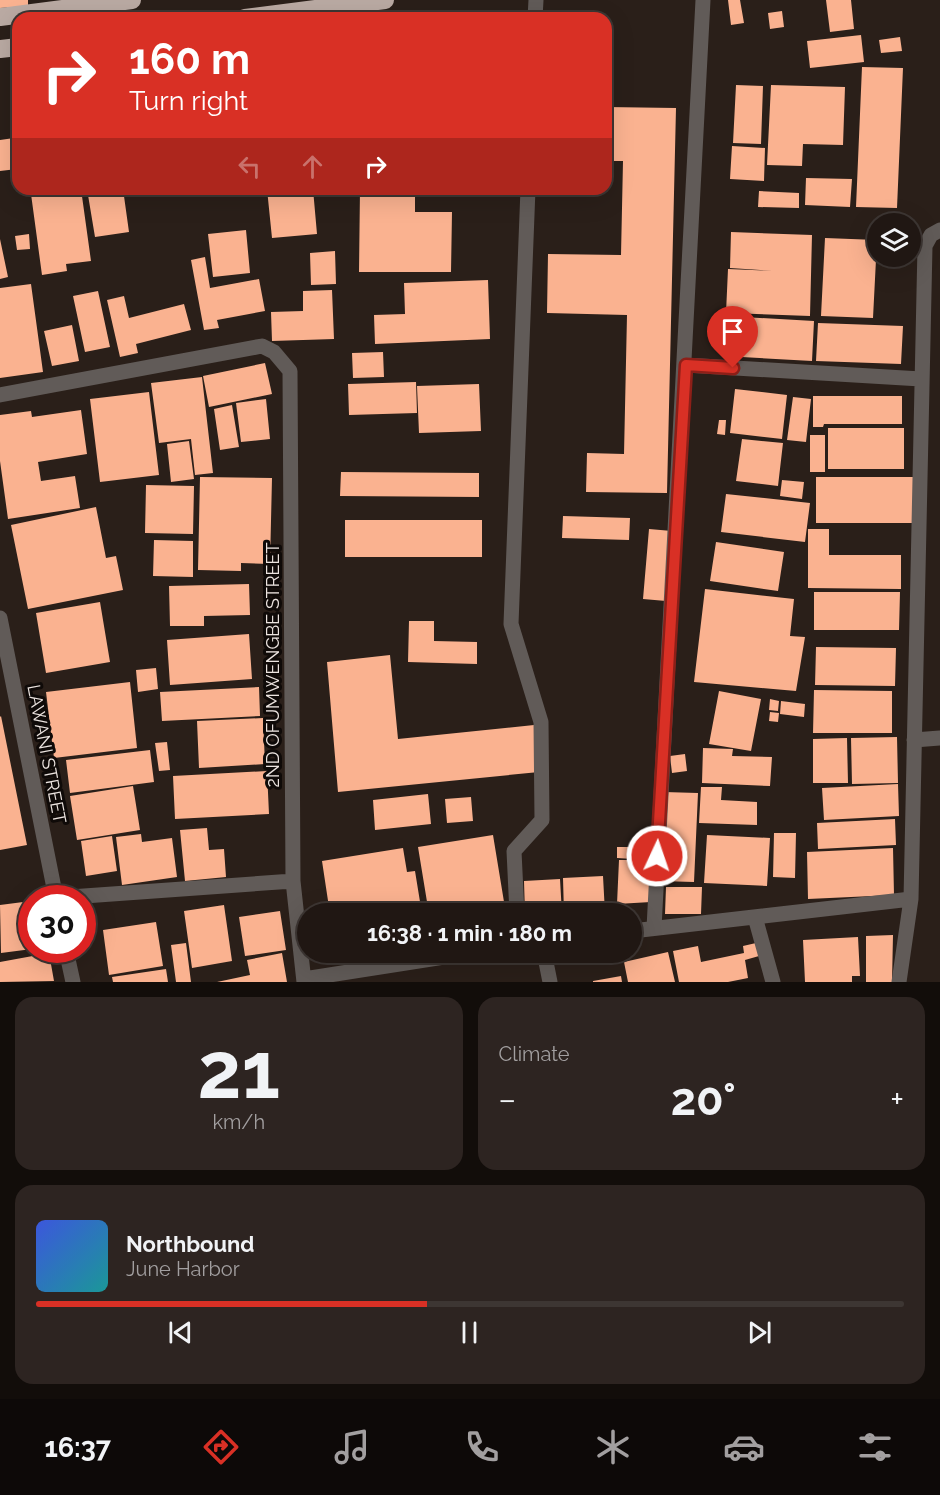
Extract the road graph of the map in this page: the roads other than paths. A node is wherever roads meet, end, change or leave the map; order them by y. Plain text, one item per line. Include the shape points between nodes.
1 (132, 0) edge
2 (385, 0) edge
3 (703, 0) edge
4 (39, 12) edge
5 (292, 12) edge
6 (528, 195) edge
7 (940, 230) edge
8 (686, 365) junction
9 (921, 379) junction
10 (0, 395) edge
11 (0, 618) edge
12 (940, 738) edge
13 (914, 740) junction
14 (293, 881) junction
15 (53, 885) edge
16 (96, 895) edge
17 (911, 898) junction
18 (516, 903) edge
19 (755, 917) junction
20 (654, 928) junction
21 (642, 930) edge
22 (69, 963) edge
23 (408, 963) edge
24 (546, 963) edge
25 (304, 980) edge
26 (73, 982) edge
27 (550, 982) edge
28 (772, 982) edge
29 (899, 982) edge

1 - 4 highway
2 - 5 highway
3 - 8 street
6 - 18 street via 511,624 541,722 542,820 514,851
7 - 9 street via 931,235 925,246
8 - 9 street
8 - 20 street
9 - 13 street
10 - 14 street, 2ND OFUMWENGBE STREET via 262,346 274,352 290,371
11 - 15 street, LAWANI STREET
12 - 13 street
13 - 17 street
14 - 16 street
14 - 25 street, 2ND OFUMWENGBE STREET
17 - 19 street
17 - 29 street
19 - 20 street
19 - 28 street
20 - 21 street
22 - 26 street
23 - 25 street
24 - 27 street

